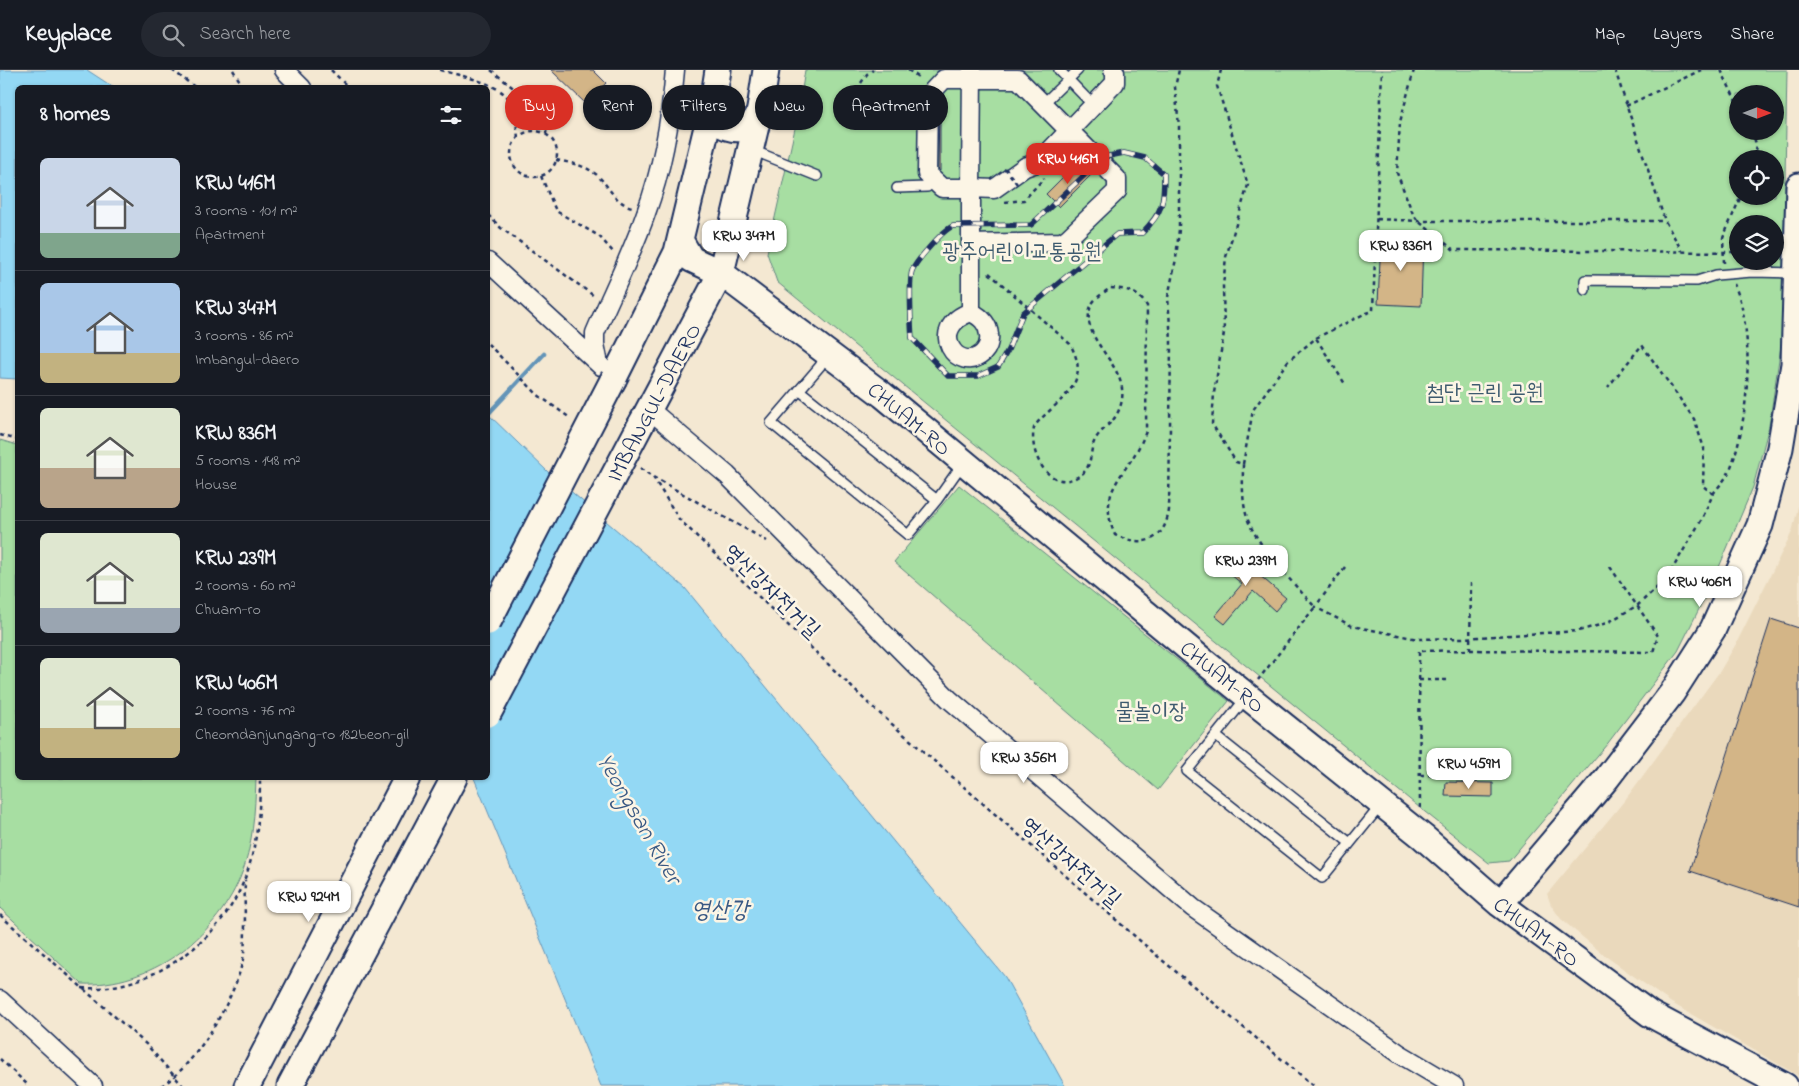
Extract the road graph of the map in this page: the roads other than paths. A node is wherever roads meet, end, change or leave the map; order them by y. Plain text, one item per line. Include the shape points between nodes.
1 (284, 70) edge
2 (675, 70) edge
3 (718, 70) edge
4 (766, 70) edge
5 (1059, 70) edge
6 (1078, 70) edge
7 (1113, 70) edge
8 (972, 75) edge
9 (1023, 75) edge
10 (1069, 79) junction
11 (299, 85) edge
12 (716, 85) edge
13 (764, 85) edge
14 (1042, 104) junction
15 (1094, 105) junction
16 (755, 118) edge
17 (745, 127) edge
18 (755, 129) edge
19 (1069, 129) junction
20 (706, 130) edge
21 (750, 149) junction
22 (927, 174) junction
23 (817, 176) dead end
24 (1799, 186) edge
25 (897, 188) dead end
26 (971, 188) junction
27 (680, 240) junction
28 (980, 244) junction
29 (490, 264) edge
30 (1798, 267) edge
31 (721, 273) junction
32 (1585, 290) dead end
33 (971, 312) dead end
34 (828, 352) junction
35 (607, 371) junction
36 (799, 390) junction
37 (646, 417) junction
38 (963, 463) junction
39 (937, 500) junction
40 (490, 618) edge
41 (1252, 689) junction
42 (490, 710) edge
43 (1216, 736) junction
44 (406, 780) edge
45 (453, 780) edge
46 (1382, 804) junction
47 (1350, 843) junction
48 (1500, 904) junction
49 (0, 1000) edge
50 (93, 1086) edge
51 (247, 1086) edge
52 (290, 1086) edge
53 (1454, 1086) edge
54 (1785, 1086) edge

1 - 11 street
2 - 35 street via 667,137 647,211 595,333 595,344
3 - 12 street, IMBANGUL-DAERO
4 - 13 street, IMBANGUL-DAERO
5 - 10 lane
6 - 10 lane
7 - 15 street via 1115,83
8 - 9 street
8 - 22 street via 944,79 928,96
8 - 26 street
9 - 14 street
10 - 14 lane
10 - 15 lane
14 - 19 street
15 - 19 street
16 - 17 street
18 - 21 street, IMBANGUL-DAERO
19 - 26 street via 1040,162 1025,166 994,189
19 - 28 street via 1116,178 1116,191 1062,242
20 - 27 street, IMBANGUL-DAERO
21 - 23 lane
21 - 31 street, IMBANGUL-DAERO
22 - 25 lane via 927,187
22 - 26 street via 942,188
24 - 30 street
26 - 28 street
27 - 31 street, CHUAM-RO via 691,259
27 - 35 street, IMBANGUL-DAERO via 677,252
28 - 33 street
29 - 35 street
30 - 32 lane via 1716,275 1697,281 1585,280
30 - 48 street via 1794,364 1780,448 1760,525 1713,629 1672,693 1607,778
31 - 34 street, CHUAM-RO
31 - 37 street, IMBANGUL-DAERO
34 - 36 lane
34 - 38 street, CHUAM-RO
35 - 40 street, IMBANGUL-DAERO, bridge
36 - 39 lane
36 - 39 lane via 770,423 908,535
37 - 42 street, IMBANGUL-DAERO, bridge
37 - 53 street via 727,475 949,699 1193,908 1400,1054
38 - 39 lane
38 - 41 street, CHUAM-RO
41 - 43 lane
41 - 46 street, CHUAM-RO
43 - 47 lane
43 - 47 lane via 1187,771 1322,878
44 - 51 street
45 - 52 street
46 - 47 lane
46 - 48 street, CHUAM-RO
48 - 54 street, CHUAM-RO via 1650,1014
49 - 50 street

